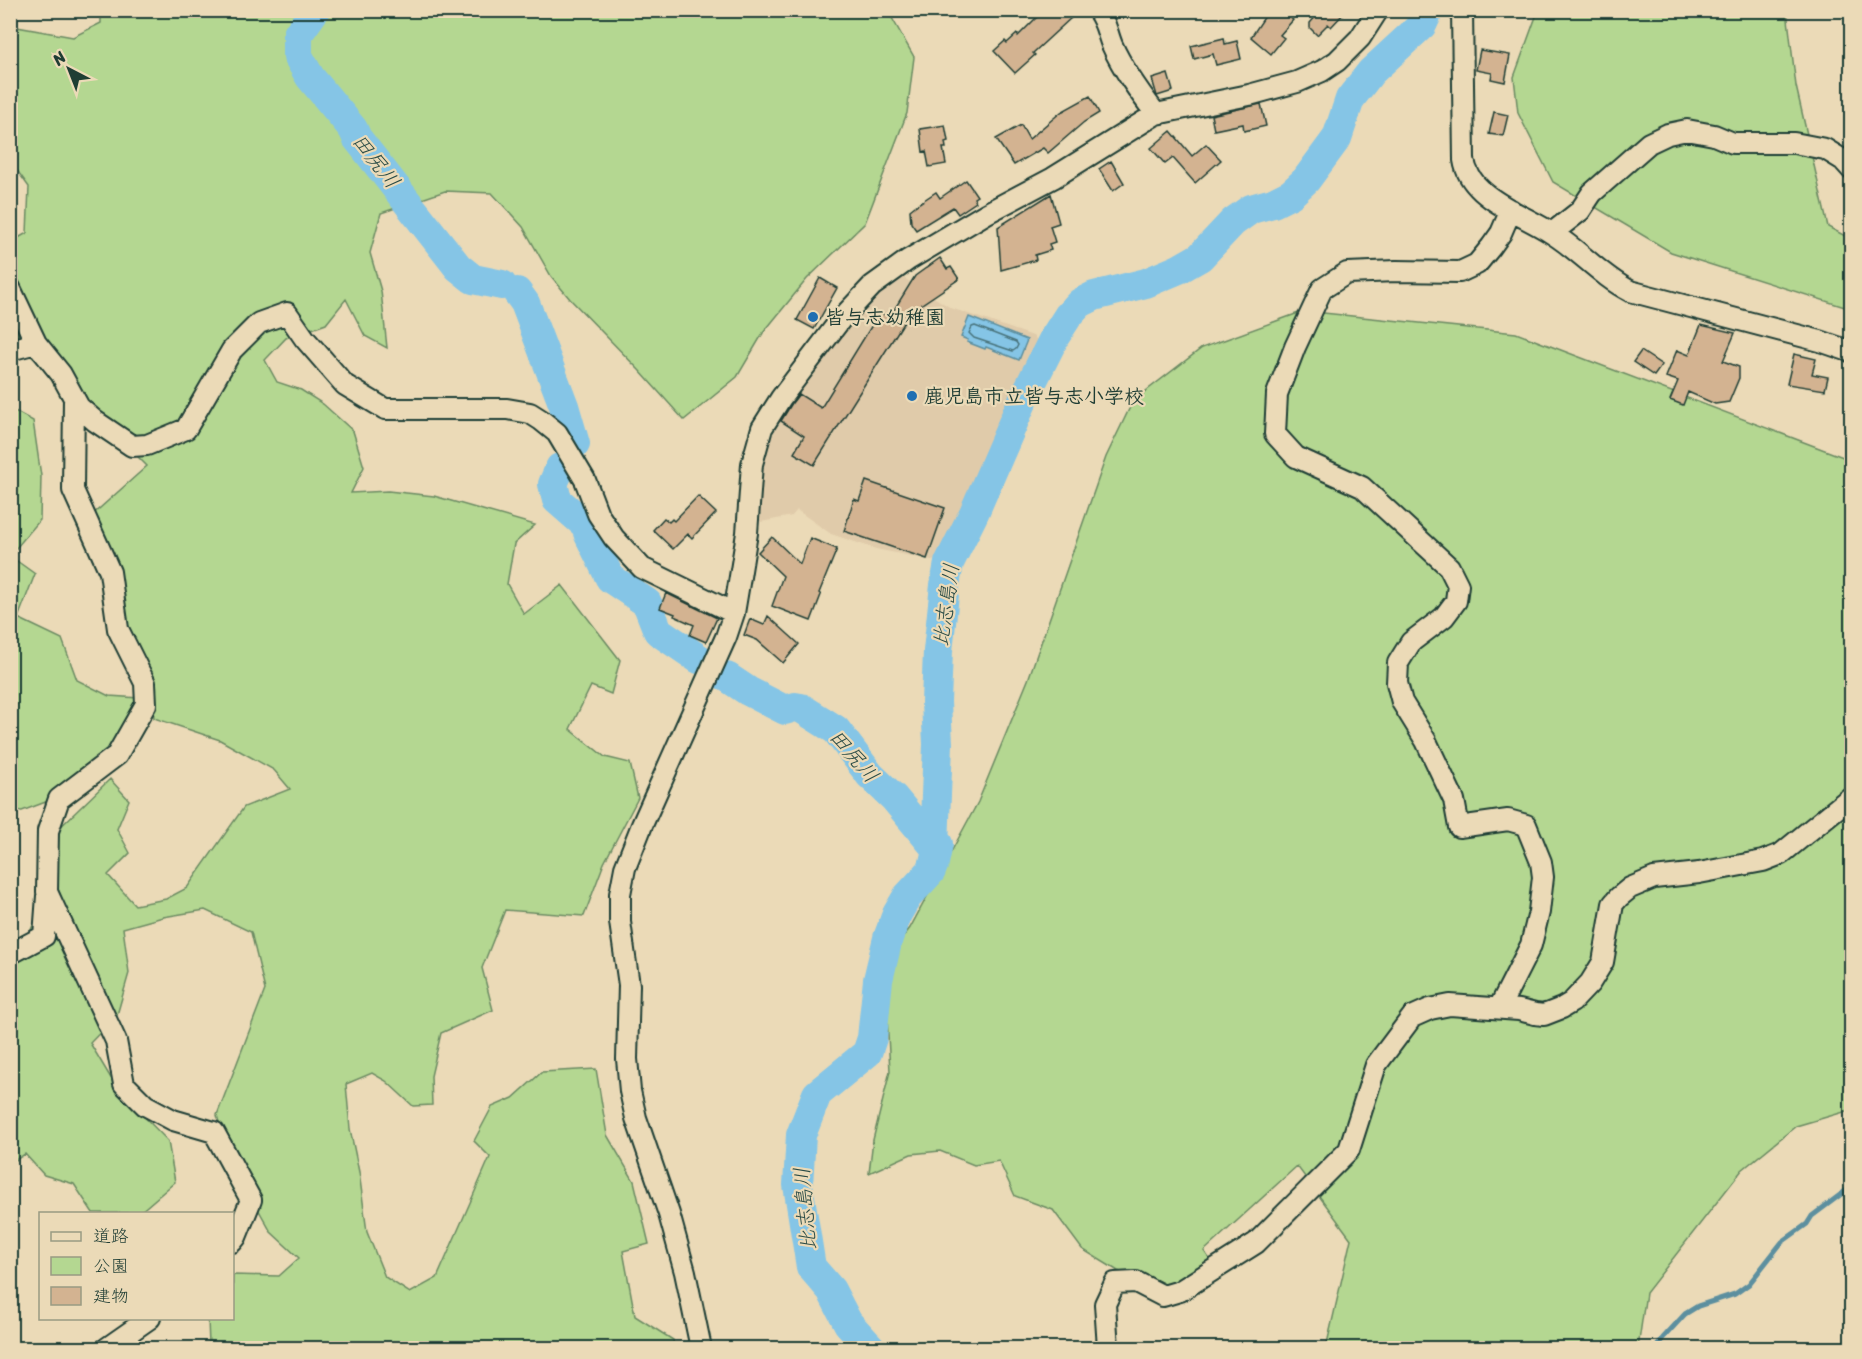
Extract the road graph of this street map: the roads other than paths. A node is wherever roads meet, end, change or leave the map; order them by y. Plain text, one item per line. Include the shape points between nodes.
1 (1097, 10) edge
2 (1378, 10) edge
3 (1462, 10) edge
4 (1156, 114) junction
5 (1851, 170) edge
6 (1512, 210) junction
7 (1552, 233) junction
8 (10, 288) edge
9 (36, 343) junction
10 (10, 350) edge
11 (1851, 352) edge
12 (74, 398) junction
13 (734, 613) junction
14 (1851, 796) edge
15 (47, 892) junction
16 (10, 954) edge
17 (1499, 1008) junction
18 (234, 1240) edge
19 (147, 1320) edge
20 (107, 1348) edge
21 (701, 1348) edge
22 (1108, 1348) edge

1 - 4 street via 1133,83
2 - 4 street via 1360,38 1322,71 1249,95
3 - 6 street via 1466,170 1483,192
4 - 13 street via 908,261 872,286 841,319 762,428 752,464 747,533
5 - 7 street via 1844,160 1825,149 1794,143 1733,143 1687,130 1668,134 1649,143 1592,193 1580,212
6 - 7 street
6 - 17 street via 1501,233 1477,264 1460,273 1347,273 1322,289 1277,394 1275,434 1296,457 1362,487 1449,567 1458,585 1456,600 1444,617 1411,642 1398,663 1397,683 1402,702 1454,800 1459,827 1508,820 1526,825 1540,862 1543,877 1531,945
7 - 11 street via 1630,291
8 - 9 street
9 - 10 street
9 - 12 street
12 - 13 street via 79,407 120,439 132,446 147,445 186,429 232,350 259,323 287,313 345,386 385,409 507,409 530,413 541,420 557,434 585,480 598,514 642,568
12 - 15 street via 73,490 110,572 118,629 145,683 146,704 117,755 59,799 48,831
13 - 21 street via 642,825 620,894 629,985 630,1091 685,1272
14 - 17 street via 1781,855 1710,871 1654,878 1630,888 1613,904 1603,962 1572,1002 1544,1015
15 - 16 street via 44,936
15 - 18 street via 116,1041 124,1084 144,1105 173,1120 214,1132 251,1200
17 - 22 street via 1450,1005 1412,1017 1376,1065 1349,1150 1256,1244 1180,1291 1163,1296 1136,1282 1115,1283 1105,1304
19 - 20 street

